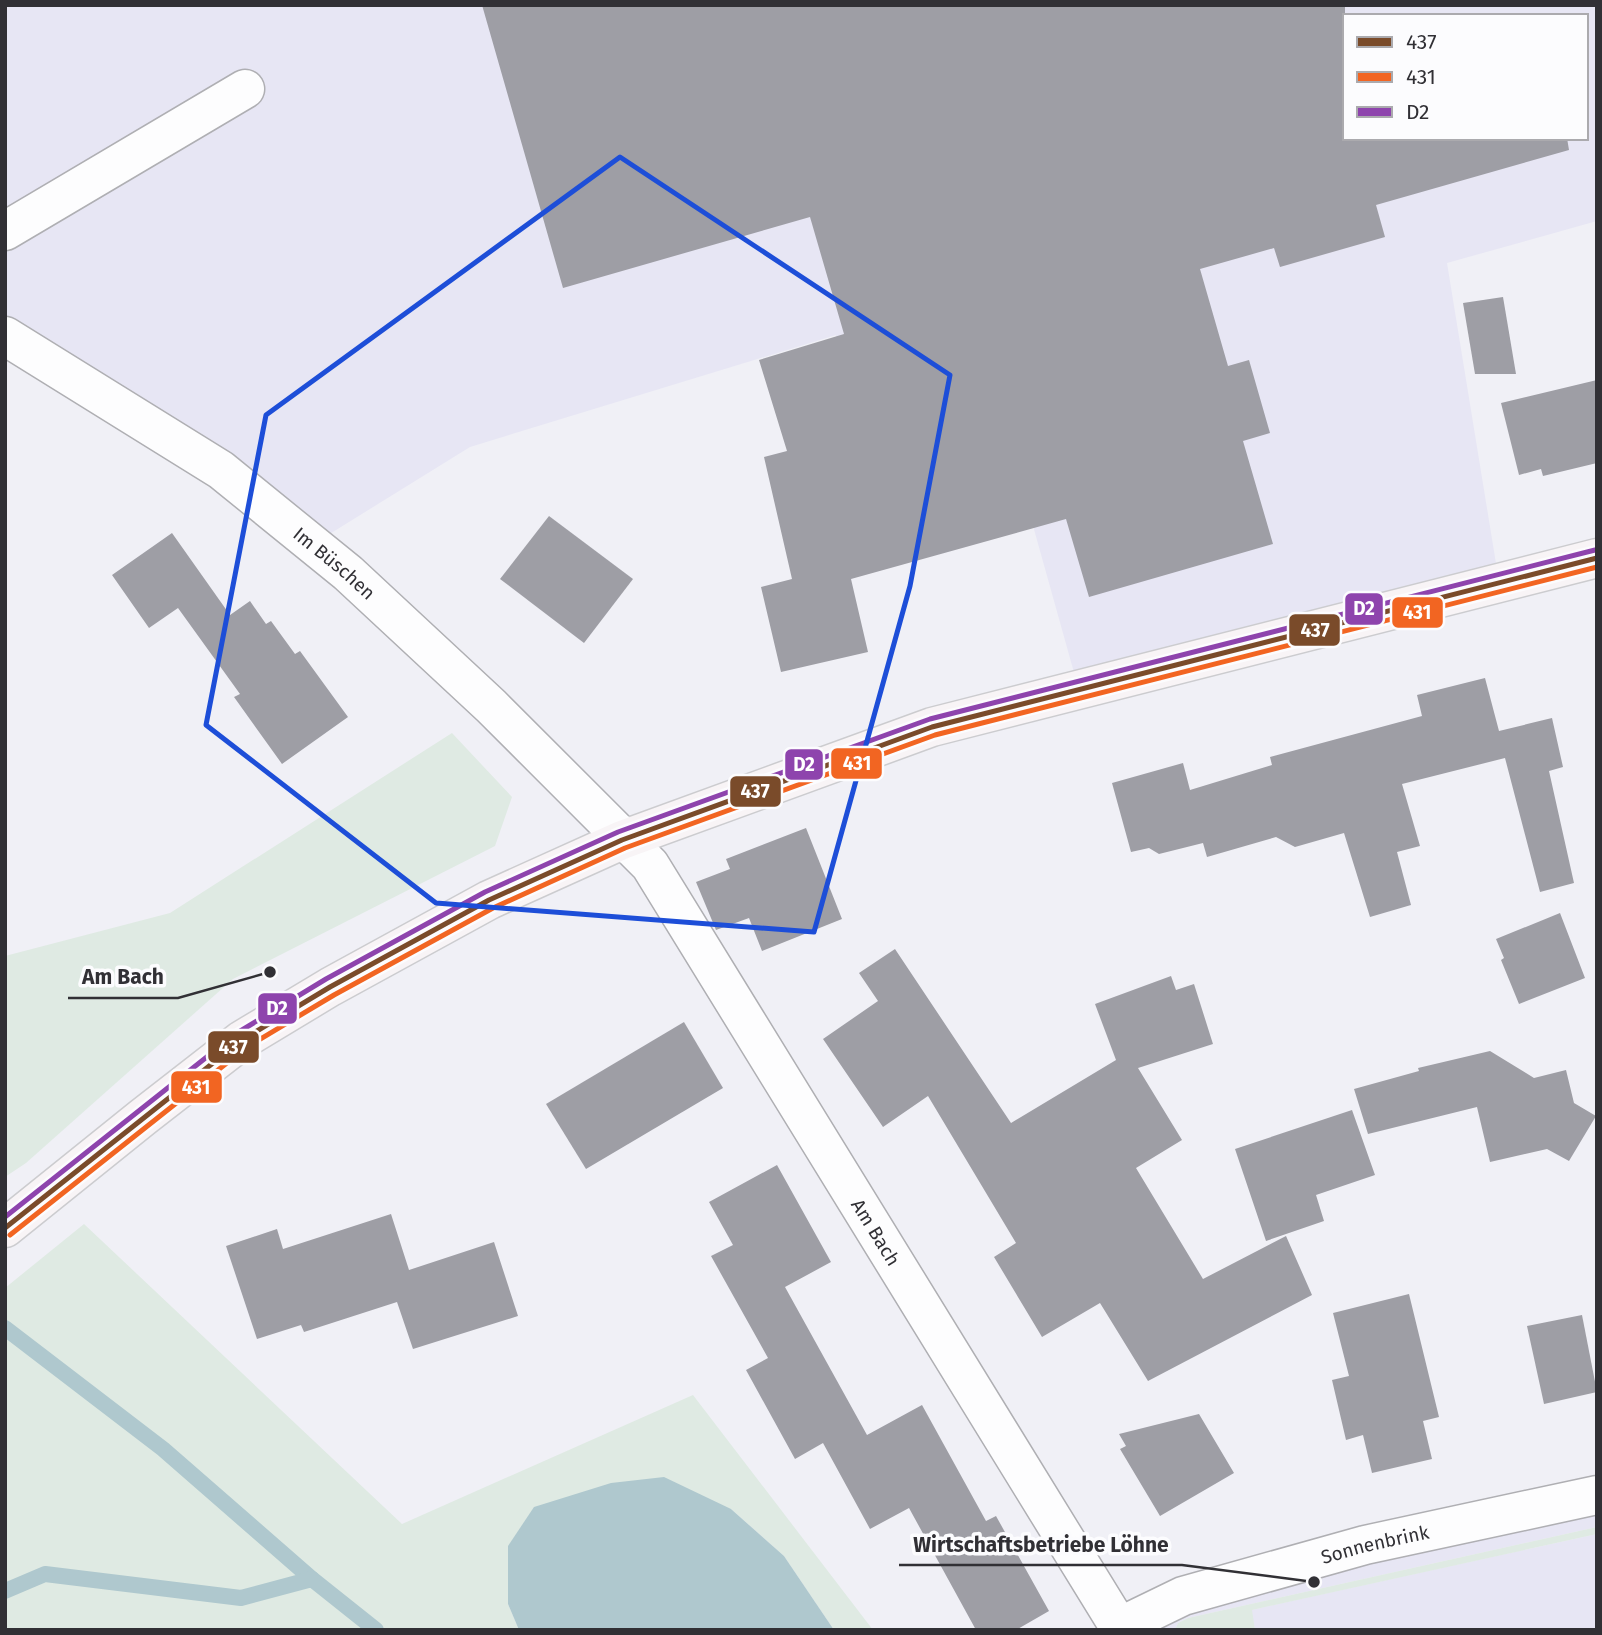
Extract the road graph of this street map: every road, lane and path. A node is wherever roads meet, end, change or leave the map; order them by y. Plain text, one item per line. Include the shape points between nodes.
1 (245, 89) dead end
2 (5, 231) edge
3 (5, 335) edge
4 (1597, 558) edge
5 (622, 839) junction
6 (5, 1228) edge
7 (1597, 1495) edge
8 (1120, 1628) edge

1 - 2 street
3 - 5 street, Im Büschen via 221,470 348,573 491,706
4 - 5 main road via 932,727
5 - 6 main road via 489,900 242,1040
5 - 8 street, Am Bach via 650,865
7 - 8 street, Sonnenbrink via 1365,1545 1183,1596

